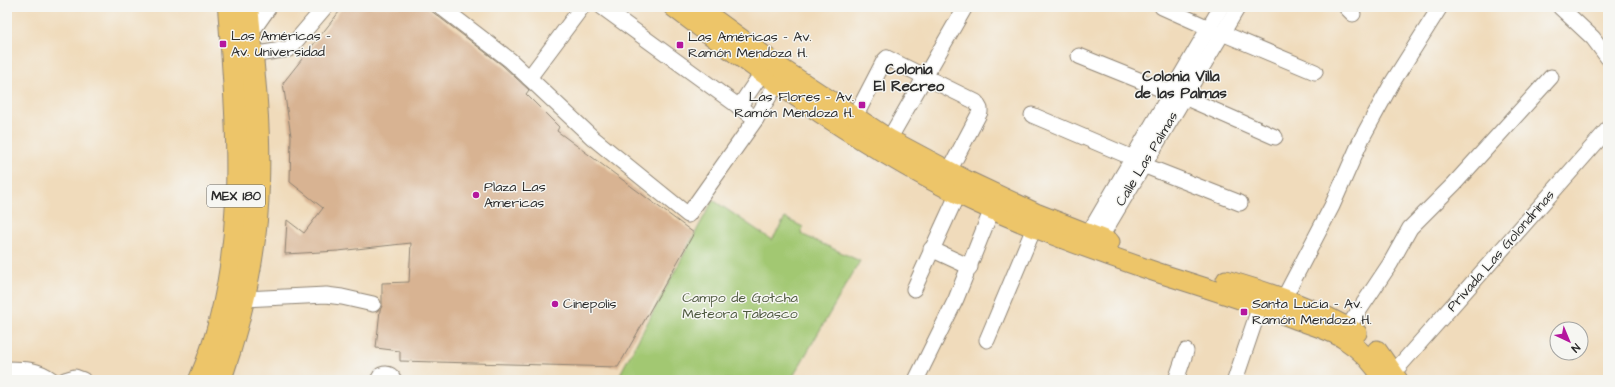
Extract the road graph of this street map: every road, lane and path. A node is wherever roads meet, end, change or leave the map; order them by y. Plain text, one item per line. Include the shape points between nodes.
1 (229, 7) edge
2 (247, 7) edge
3 (269, 7) edge
4 (325, 7) edge
5 (441, 7) edge
6 (582, 7) edge
7 (602, 7) edge
8 (673, 7) edge
9 (698, 7) edge
10 (964, 7) edge
11 (1162, 7) edge
12 (1221, 7) edge
13 (1238, 7) edge
14 (1440, 7) edge
15 (1560, 7) edge
16 (1216, 30) junction
17 (250, 44) junction
18 (1078, 56) dead end
19 (1608, 58) edge
20 (774, 71) junction
21 (1315, 72) dead end
22 (925, 76) junction
23 (1551, 77) dead end
24 (529, 78) junction
25 (1180, 91) junction
26 (739, 107) junction
27 (1032, 115) dead end
28 (855, 117) junction
29 (756, 119) junction
30 (1608, 130) edge
31 (1275, 137) dead end
32 (886, 145) junction
33 (1138, 161) junction
34 (949, 171) junction
35 (958, 193) junction
36 (1240, 203) dead end
37 (992, 210) junction
38 (1034, 228) junction
39 (1091, 242) junction
40 (931, 249) junction
41 (970, 267) junction
42 (914, 289) dead end
43 (1284, 298) junction
44 (244, 299) junction
45 (373, 304) dead end
46 (1260, 306) junction
47 (1348, 327) junction
48 (987, 340) dead end
49 (1186, 351) dead end
50 (7, 369) edge
51 (1392, 378) edge
52 (52, 380) edge
53 (66, 380) edge
54 (83, 380) edge
55 (200, 380) edge
56 (220, 380) edge
57 (378, 380) edge
58 (394, 380) edge
59 (916, 380) edge
60 (1176, 380) edge
61 (1234, 380) edge

1 - 55 highway, MEX 180 via 236,134 235,239 225,306 214,345
2 - 17 highway, MEX 180
3 - 17 street
4 - 17 street via 289,49
5 - 24 street via 494,47
6 - 24 street
7 - 26 street
8 - 20 main road
9 - 20 main road
10 - 22 street
11 - 16 street
12 - 16 street, Calle Las Palmas
13 - 16 street, Calle Las Palmas
14 - 43 street via 1392,82
15 - 19 street via 1593,38
16 - 21 street
16 - 25 street, Calle Las Palmas
17 - 44 highway, MEX 180 via 258,134 258,184 252,253
18 - 25 street
20 - 26 street
20 - 28 main road
20 - 29 street
20 - 32 main road via 839,125
22 - 28 street via 887,58
22 - 32 street
22 - 34 street via 976,102 980,109
23 - 47 street via 1454,184 1410,228 1390,264
24 - 29 street via 593,138 688,216
25 - 31 street
25 - 33 street, Calle Las Palmas
26 - 29 street
27 - 33 street
28 - 32 main road
30 - 51 street, Privada Las Golondrinas
32 - 34 main road
32 - 35 main road
33 - 36 street
33 - 39 street, Calle Las Palmas
34 - 39 main road
35 - 37 main road
35 - 40 street
37 - 38 main road
37 - 41 street
38 - 39 main road
38 - 48 street
39 - 43 main road
39 - 46 main road
40 - 41 street
40 - 42 street
41 - 59 street
43 - 47 main road
44 - 45 street via 326,295 342,296
44 - 56 highway, MEX 180
46 - 51 main road via 1342,338
46 - 61 street
47 - 51 main road via 1375,347
49 - 60 street
50 - 52 street via 30,369
53 - 54 street via 75,377
57 - 58 street via 381,375 386,374 391,375

